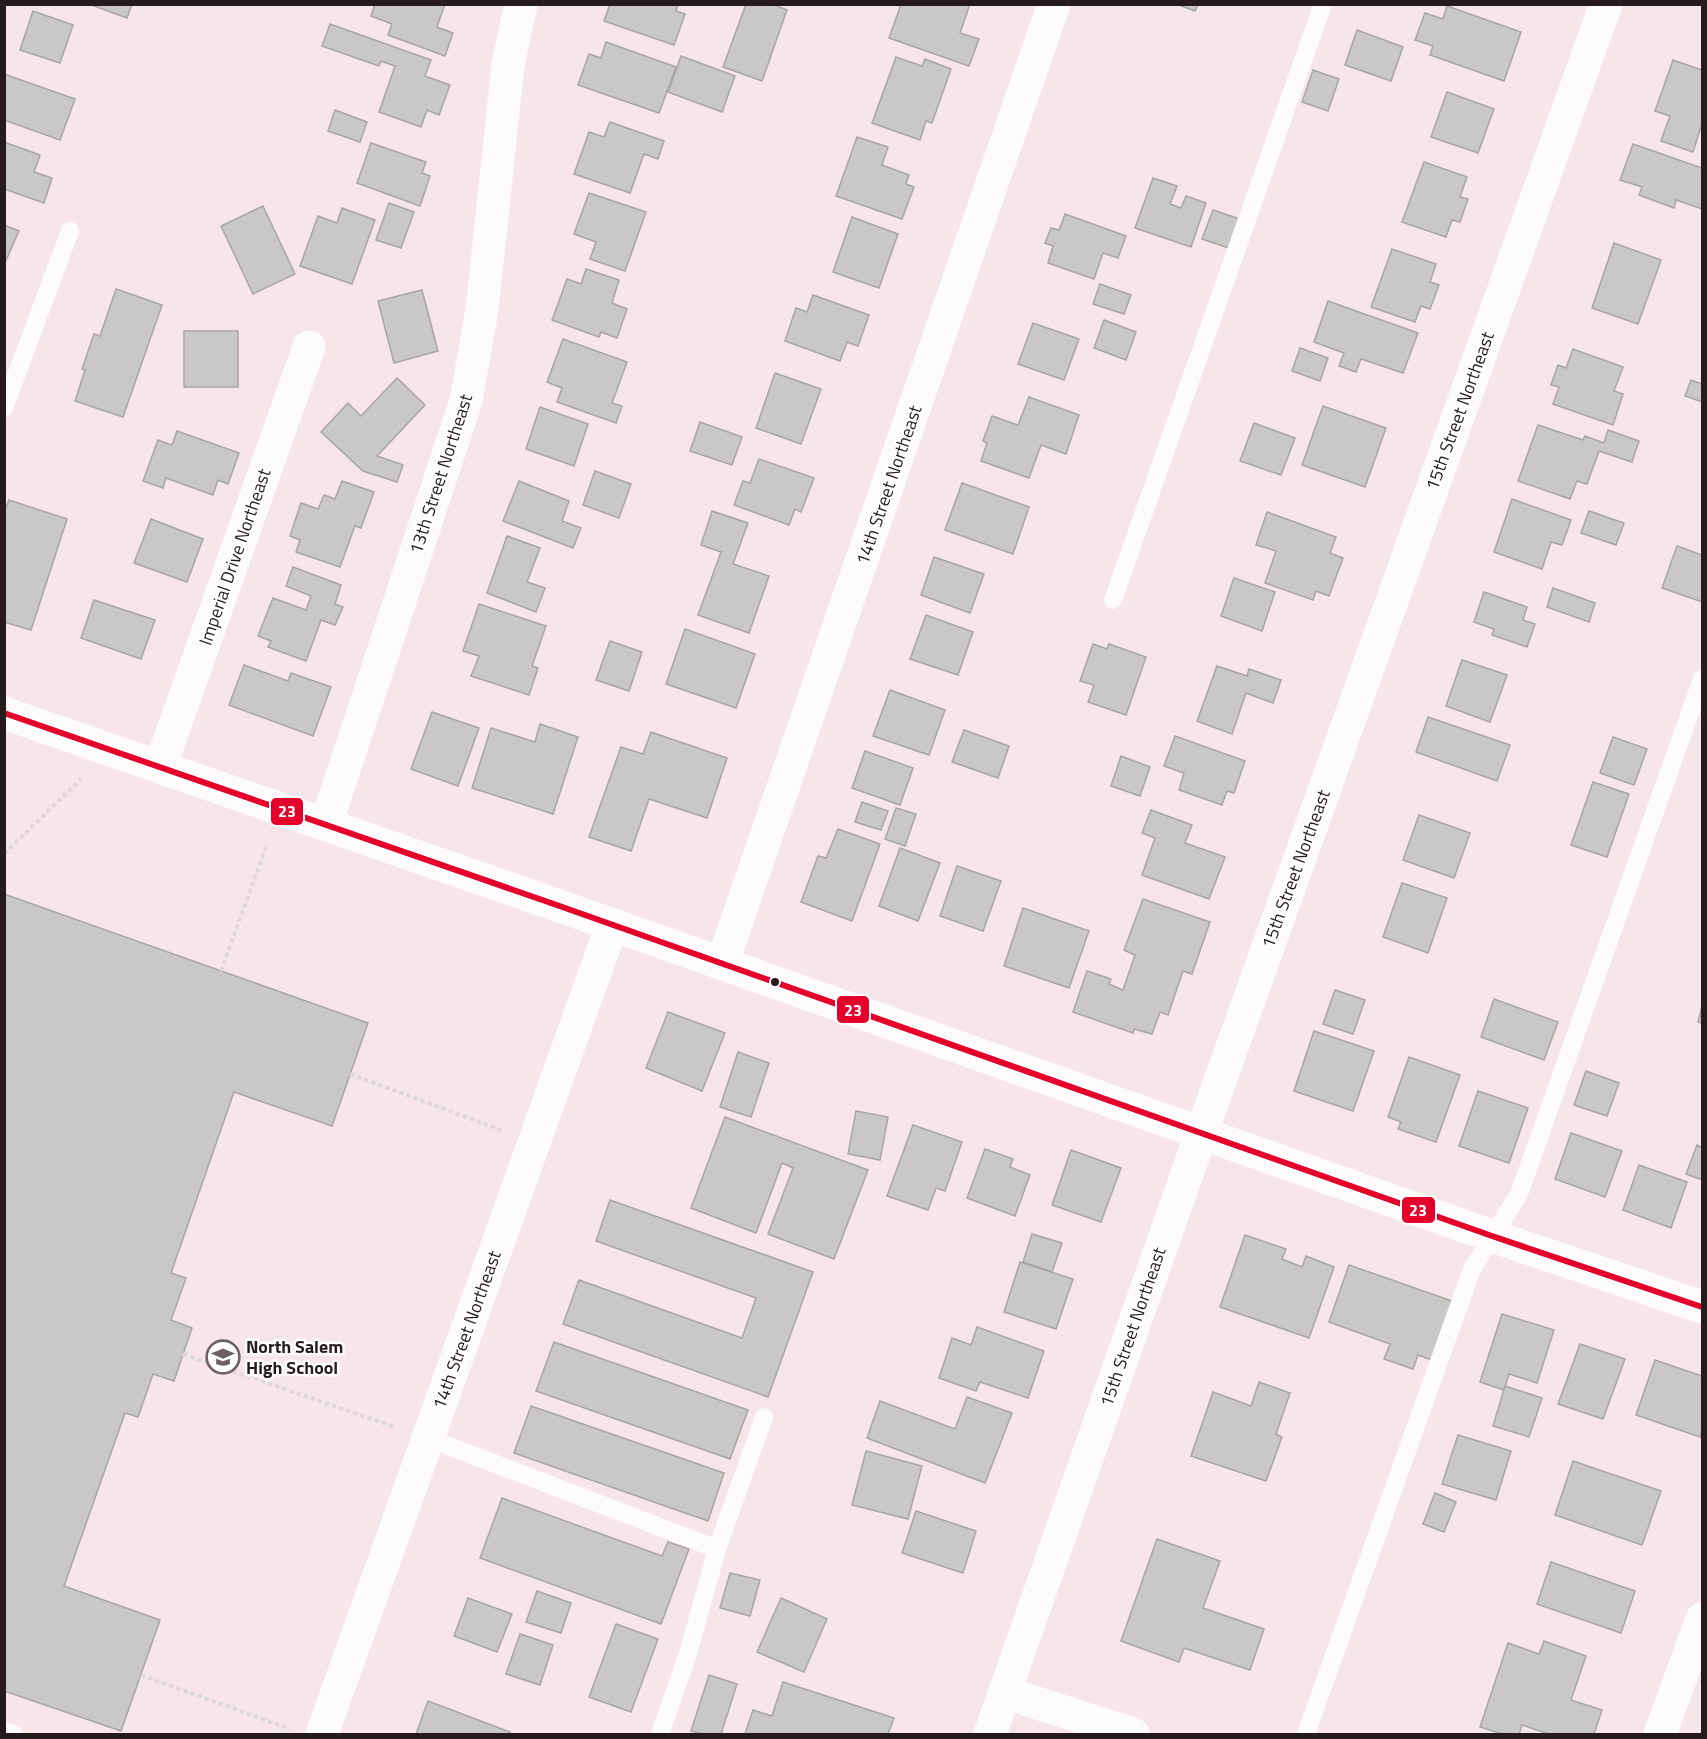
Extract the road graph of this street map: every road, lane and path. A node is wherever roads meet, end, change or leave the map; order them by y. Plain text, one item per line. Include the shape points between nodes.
1 (521, 4) edge
2 (1054, 4) edge
3 (1323, 4) edge
4 (1606, 4) edge
5 (70, 231) dead end
6 (309, 347) dead end
7 (4, 408) edge
8 (1113, 600) dead end
9 (1702, 679) edge
10 (4, 713) edge
11 (160, 767) junction
12 (81, 778) dead end
13 (326, 825) junction
14 (266, 847) dead end
15 (4, 854) edge
16 (612, 925) junction
17 (722, 964) junction
18 (221, 971) dead end
19 (350, 1074) dead end
20 (1201, 1134) junction
21 (535, 1142) junction
22 (1492, 1236) junction
23 (1702, 1307) edge
24 (183, 1354) dead end
25 (764, 1418) dead end
26 (428, 1438) junction
27 (717, 1549) junction
28 (1702, 1619) edge
29 (141, 1675) dead end
30 (1006, 1693) junction
31 (4, 1731) edge
32 (308, 1732) edge
33 (14, 1734) edge
34 (660, 1734) edge
35 (990, 1734) edge
36 (1132, 1734) edge
37 (1306, 1734) edge
38 (1660, 1734) edge

1 - 13 street, 13th Street Northeast via 508,65 482,310 466,401
2 - 17 street, 14th Street Northeast
3 - 8 lane
4 - 20 street, 15th Street Northeast
5 - 7 lane
6 - 11 street, Imperial Drive Northeast
9 - 22 lane via 1519,1194
10 - 11 street
11 - 13 street
12 - 15 path
13 - 16 street
14 - 18 path
16 - 17 street
16 - 21 street, 14th Street Northeast
17 - 20 street
19 - 21 path
20 - 22 street
20 - 30 street, 15th Street Northeast
21 - 26 street, 14th Street Northeast
22 - 23 street
22 - 37 lane via 1472,1269
24 - 26 path
25 - 27 lane
26 - 27 lane
26 - 32 street, 14th Street Northeast
27 - 34 lane via 688,1654
28 - 38 street
29 - 32 path
30 - 35 street, 15th Street Northeast
30 - 36 street
31 - 33 lane

